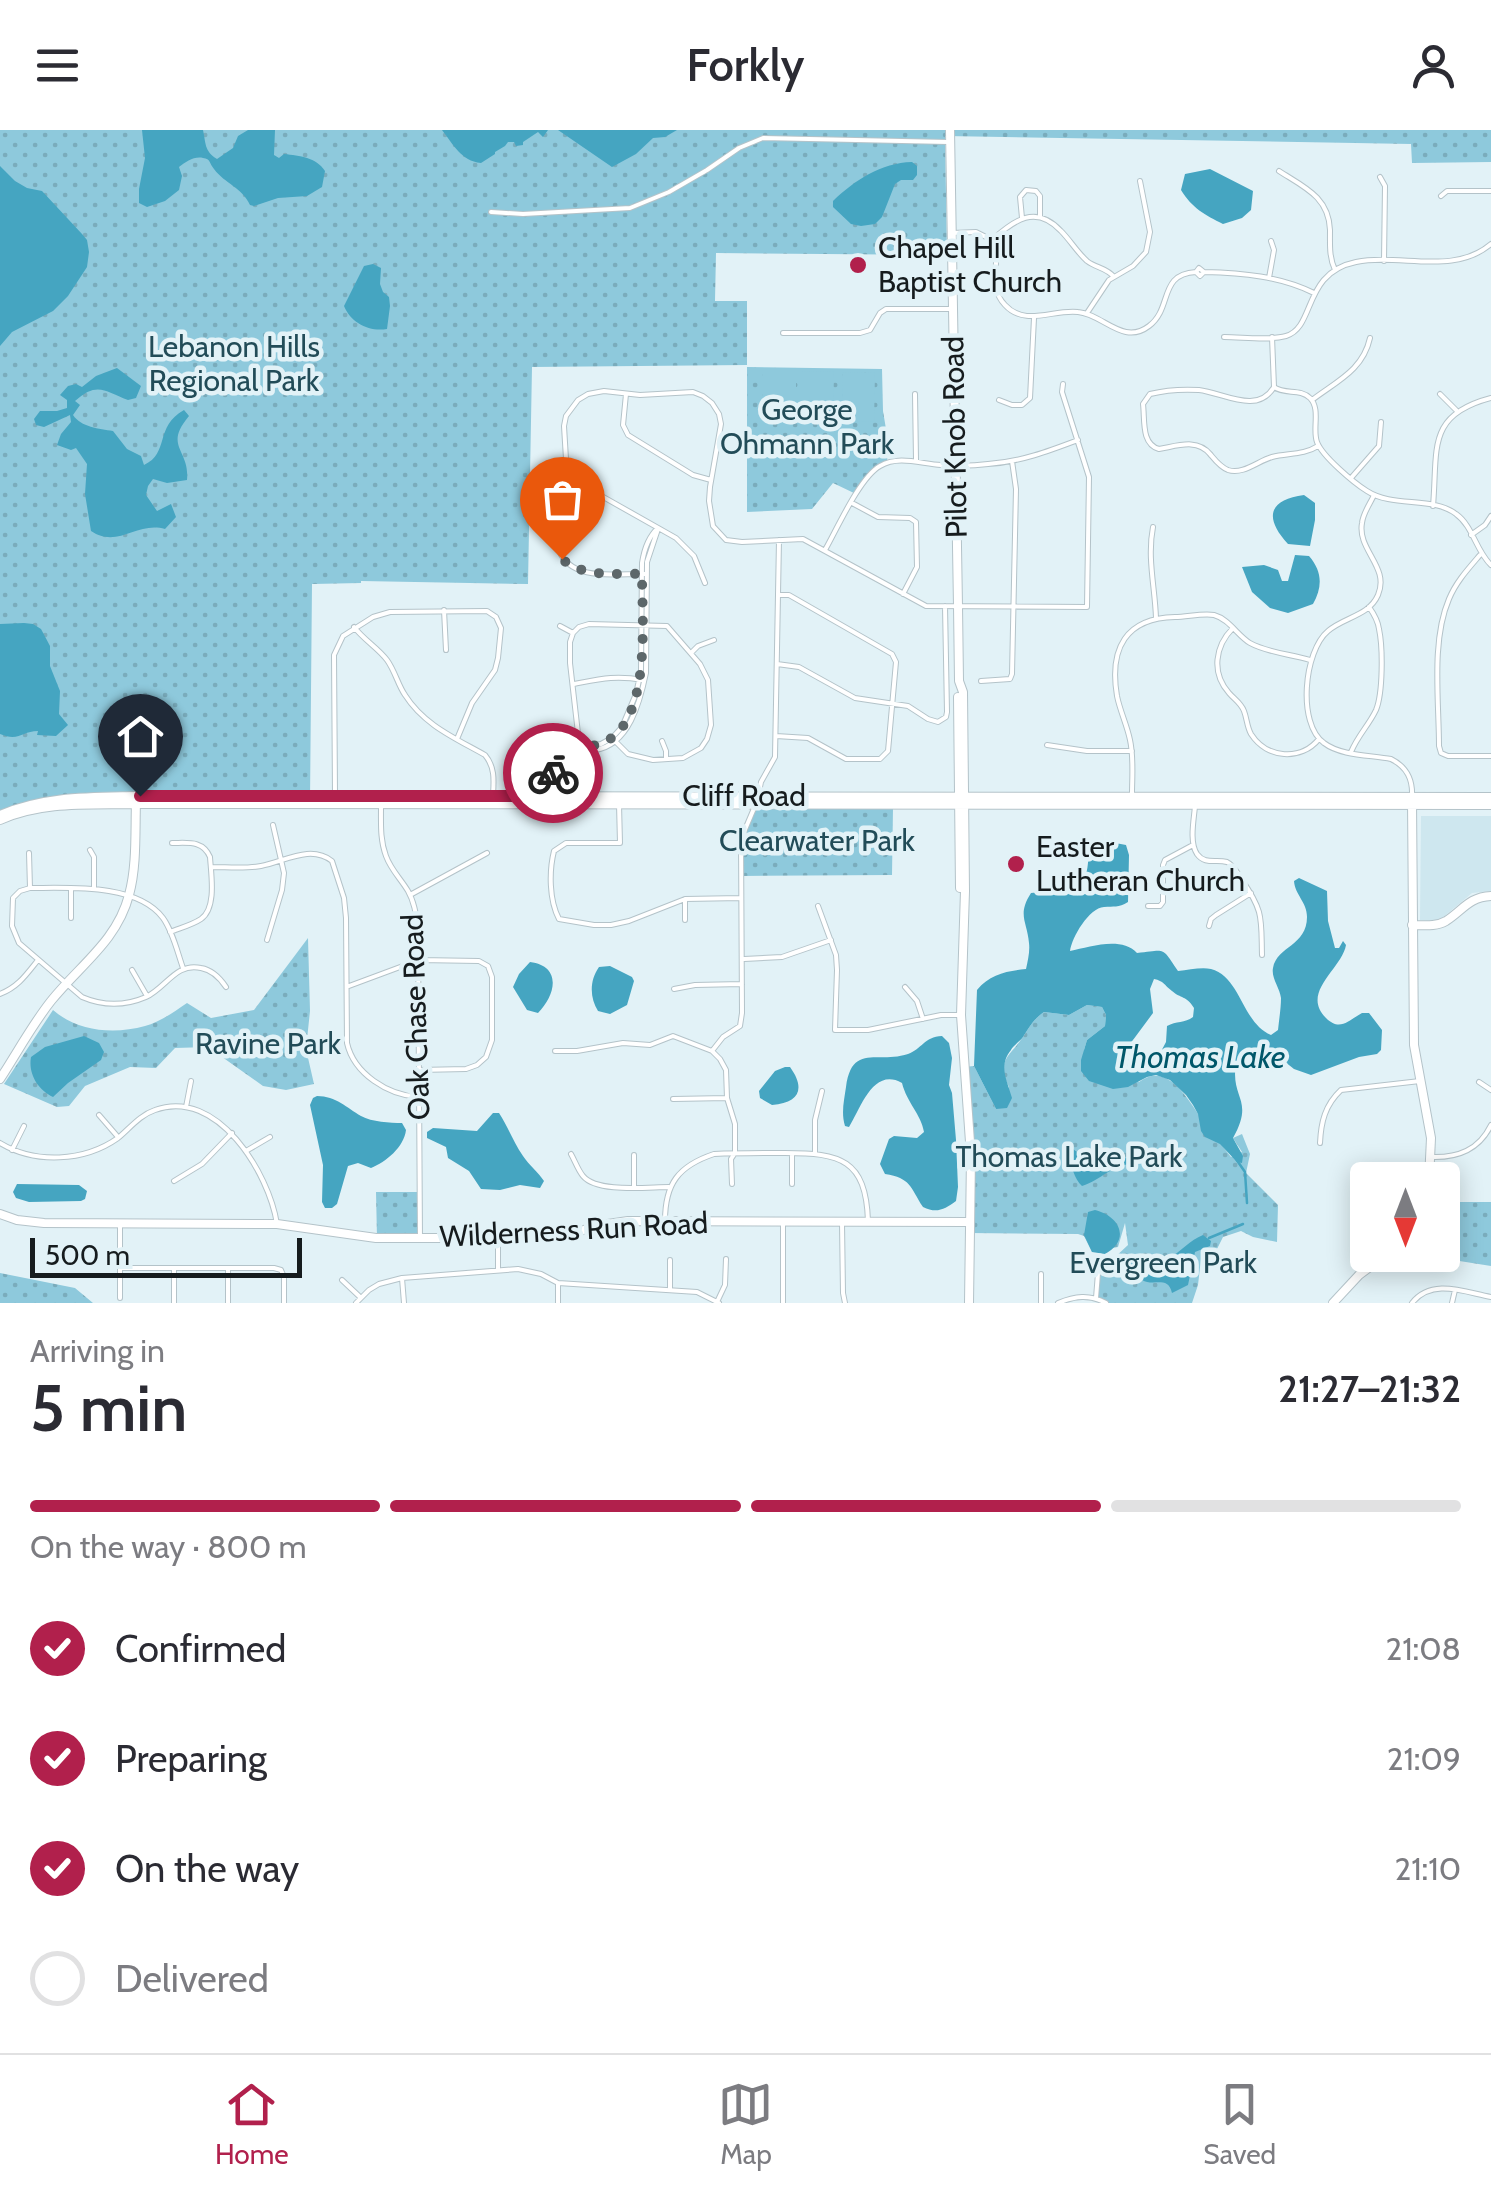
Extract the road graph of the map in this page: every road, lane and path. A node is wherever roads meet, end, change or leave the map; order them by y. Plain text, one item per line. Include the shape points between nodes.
1 (820, 130) edge
2 (950, 130) edge
3 (821, 138) junction
4 (950, 142) junction
5 (1280, 171) dead end
6 (1380, 177) dead end
7 (1140, 181) dead end
8 (1491, 191) edge
9 (1441, 196) dead end
10 (492, 212) dead end
11 (1040, 217) junction
12 (1022, 218) junction
13 (952, 232) junction
14 (992, 240) junction
15 (1271, 241) dead end
16 (1491, 244) edge
17 (1384, 261) junction
18 (1335, 270) junction
19 (1114, 277) junction
20 (1269, 278) junction
21 (1314, 293) junction
22 (953, 309) junction
23 (1087, 313) junction
24 (1034, 317) junction
25 (783, 334) dead end
26 (1224, 337) dead end
27 (1272, 337) junction
28 (1370, 338) dead end
29 (1063, 384) dead end
30 (1274, 387) junction
31 (626, 394) junction
32 (915, 394) dead end
33 (1440, 394) dead end
34 (1491, 398) edge
35 (999, 400) dead end
36 (1312, 400) junction
37 (1456, 410) junction
38 (1381, 422) dead end
39 (1078, 440) junction
40 (1318, 446) junction
41 (916, 460) junction
42 (1012, 462) junction
43 (955, 465) junction
44 (1351, 478) junction
45 (711, 480) junction
46 (564, 484) junction
47 (1374, 495) junction
48 (852, 503) junction
49 (1433, 506) junction
50 (1491, 516) edge
51 (1153, 527) dead end
52 (658, 528) junction
53 (1471, 534) junction
54 (779, 540) junction
55 (825, 550) junction
56 (1481, 554) junction
57 (1491, 565) edge
58 (644, 574) junction
59 (705, 584) dead end
60 (903, 594) junction
61 (779, 595) junction
62 (945, 606) junction
63 (958, 606) junction
64 (1014, 606) junction
65 (1369, 607) junction
66 (444, 610) junction
67 (1156, 618) junction
68 (644, 625) junction
69 (560, 626) dead end
70 (354, 628) junction
71 (1233, 628) junction
72 (573, 633) junction
73 (714, 640) dead end
74 (446, 650) dead end
75 (691, 654) junction
76 (1310, 660) junction
77 (777, 664) junction
78 (643, 680) junction
79 (981, 680) dead end
80 (574, 684) junction
81 (892, 703) junction
82 (776, 736) junction
83 (457, 739) junction
84 (1320, 739) junction
85 (614, 740) junction
86 (662, 741) dead end
87 (1046, 746) dead end
88 (580, 748) junction
89 (1132, 751) junction
90 (1351, 752) junction
91 (1491, 756) edge
92 (666, 760) junction
93 (493, 796) junction
94 (555, 796) junction
95 (1491, 796) edge
96 (136, 800) junction
97 (336, 800) junction
98 (757, 800) junction
99 (962, 800) junction
100 (1132, 800) junction
101 (1195, 800) junction
102 (1412, 800) junction
103 (619, 804) junction
104 (1491, 804) edge
105 (381, 805) junction
106 (0, 818) edge
107 (273, 824) dead end
108 (172, 843) dead end
109 (1193, 844) junction
110 (90, 850) dead end
111 (29, 852) dead end
112 (487, 853) dead end
113 (280, 860) junction
114 (210, 867) junction
115 (30, 888) junction
116 (71, 888) junction
117 (94, 888) junction
118 (1251, 892) junction
119 (410, 895) junction
120 (1491, 896) edge
121 (129, 897) junction
122 (741, 898) junction
123 (685, 899) junction
124 (818, 906) dead end
125 (1148, 906) dead end
126 (72, 918) dead end
127 (685, 920) dead end
128 (1209, 926) dead end
129 (1412, 926) junction
130 (170, 932) junction
131 (267, 940) dead end
132 (831, 940) junction
133 (1262, 955) dead end
134 (742, 959) junction
135 (38, 960) junction
136 (419, 960) junction
137 (184, 968) junction
138 (132, 970) dead end
139 (67, 984) junction
140 (742, 984) junction
141 (348, 987) junction
142 (905, 987) dead end
143 (226, 988) dead end
144 (674, 989) dead end
145 (0, 994) edge
146 (146, 996) junction
147 (961, 1015) junction
148 (923, 1018) junction
149 (712, 1050) junction
150 (556, 1051) dead end
151 (418, 1070) junction
152 (0, 1079) edge
153 (191, 1081) dead end
154 (1420, 1081) junction
155 (1480, 1082) dead end
156 (1491, 1090) edge
157 (822, 1091) dead end
158 (419, 1097) junction
159 (726, 1098) junction
160 (673, 1099) dead end
161 (186, 1107) junction
162 (100, 1115) dead end
163 (1491, 1125) edge
164 (24, 1126) dead end
165 (232, 1133) junction
166 (270, 1137) dead end
167 (118, 1138) junction
168 (0, 1143) edge
169 (1320, 1143) dead end
170 (12, 1150) junction
171 (246, 1152) junction
172 (792, 1153) junction
173 (815, 1153) junction
174 (571, 1154) dead end
175 (735, 1154) junction
176 (634, 1155) dead end
177 (1431, 1157) junction
178 (1430, 1162) edge
179 (174, 1181) dead end
180 (732, 1184) dead end
181 (792, 1184) dead end
182 (634, 1186) junction
183 (669, 1187) junction
184 (0, 1214) edge
185 (665, 1221) junction
186 (784, 1222) junction
187 (842, 1222) junction
188 (868, 1222) junction
189 (970, 1222) junction
190 (120, 1223) junction
191 (277, 1224) junction
192 (420, 1238) junction
193 (498, 1238) junction
194 (726, 1259) dead end
195 (670, 1260) dead end
196 (1102, 1264) dead end
197 (120, 1268) junction
198 (174, 1268) junction
199 (228, 1268) junction
200 (498, 1270) junction
201 (1363, 1272) edge
202 (1041, 1274) dead end
203 (402, 1278) junction
204 (342, 1280) dead end
205 (558, 1282) junction
206 (670, 1290) junction
207 (1455, 1290) junction
208 (360, 1297) junction
209 (120, 1298) dead end
210 (1096, 1298) junction
211 (1491, 1298) edge
212 (718, 1302) edge
213 (174, 1303) edge
214 (228, 1303) edge
215 (284, 1303) edge
216 (356, 1303) edge
217 (404, 1303) edge
218 (558, 1303) edge
219 (783, 1303) edge
220 (845, 1303) edge
221 (969, 1303) edge
222 (1041, 1303) edge
223 (1058, 1303) edge
224 (1106, 1303) edge
225 (1333, 1303) edge
226 (1412, 1303) edge
227 (1452, 1303) edge

1 - 3 street
2 - 4 main road, Pilot Knob Road
3 - 4 street
3 - 10 street via 762,138 630,208
4 - 13 main road, Pilot Knob Road
5 - 18 street via 1325,206
6 - 17 street
7 - 19 street via 1149,242 1140,260
8 - 9 street
11 - 12 street
11 - 12 street via 1040,196 1026,190
11 - 19 street
12 - 14 street
13 - 14 street
13 - 22 main road, Pilot Knob Road
14 - 24 street via 996,292 1012,312
15 - 20 street
16 - 17 street via 1452,261
17 - 18 street
18 - 21 street
19 - 23 street
20 - 21 street
20 - 23 street via 1185,273 1175,278 1158,316 1143,330 1120,331
21 - 27 street via 1299,328
22 - 25 street via 886,310 860,333
22 - 43 main road, Pilot Knob Road
23 - 24 street
24 - 35 street via 1030,398 1022,405
26 - 27 street
27 - 30 street
28 - 36 street via 1360,364
29 - 39 street
30 - 36 street
30 - 40 street via 1251,401 1193,390 1152,393 1143,406 1146,440 1154,449 1197,444 1224,468 1238,471
31 - 45 street via 628,436
31 - 45 street via 693,392 712,403 722,428
31 - 46 street via 596,392 571,407 564,426
32 - 41 street
33 - 37 street
34 - 37 street
36 - 40 street
37 - 49 street via 1439,436
38 - 44 street via 1379,446
39 - 42 street
39 - 64 street via 1089,477 1087,607
40 - 44 street
41 - 43 street
41 - 48 street via 877,467
42 - 43 street
42 - 64 street
43 - 63 main road, Pilot Knob Road
44 - 47 street
45 - 54 street via 719,534 734,542
46 - 52 street via 598,494
46 - 58 street via 556,540 562,559 585,572
47 - 49 street
47 - 65 street via 1361,528 1380,577
48 - 55 street
48 - 60 street via 878,517 916,522 918,566
49 - 53 street via 1456,514
50 - 53 street
51 - 67 street
52 - 58 street
52 - 59 street via 694,556
53 - 56 street
54 - 55 street via 803,540
54 - 61 street
55 - 60 street
56 - 57 street
56 - 91 street via 1443,616 1438,746 1448,756
58 - 68 street
60 - 62 street via 926,606
61 - 77 street
61 - 81 street via 892,654
62 - 63 street
62 - 81 street via 946,717 934,722
63 - 64 street
63 - 99 main road, Pilot Knob Road
64 - 79 street via 1010,679
65 - 76 street via 1331,628
65 - 90 street via 1380,630 1380,693
66 - 70 street via 390,612
66 - 74 street
66 - 83 street via 487,611 500,628 495,670
67 - 71 street via 1212,615
67 - 89 street via 1130,631 1118,656 1117,696
68 - 72 street via 589,624
68 - 75 street via 667,626
68 - 78 street
69 - 72 street
70 - 83 street via 388,662 416,710
70 - 97 street via 334,655
71 - 76 street via 1258,647
71 - 84 street via 1221,644 1218,671 1254,737 1287,754
72 - 80 street
73 - 75 street
75 - 92 street via 708,680 712,725 693,754
76 - 84 street via 1309,719
77 - 81 street via 799,667 855,698
77 - 82 street
78 - 80 street via 602,677
78 - 85 street via 629,724
80 - 88 street
81 - 82 street via 888,751 880,760 846,759 808,738
82 - 98 street via 775,757
83 - 93 street via 491,761
84 - 90 street
85 - 88 street via 596,750
85 - 92 street via 635,758
86 - 92 street
87 - 89 street
88 - 94 street via 564,762
89 - 100 street
90 - 102 street via 1400,764
93 - 94 main road, Cliff Road
93 - 97 main road, Cliff Road
94 - 98 main road, Cliff Road
94 - 103 main road, Cliff Road
94 - 105 main road, Cliff Road
95 - 102 main road, Cliff Road
96 - 97 main road, Cliff Road
96 - 106 main road, Cliff Road
96 - 121 main road
97 - 105 main road, Cliff Road
98 - 99 main road, Cliff Road
98 - 103 main road, Cliff Road
98 - 122 street via 741,839
99 - 100 main road, Cliff Road
99 - 147 main road, Pilot Knob Road
100 - 101 main road, Cliff Road
101 - 102 main road, Cliff Road
101 - 109 street
102 - 104 main road, Cliff Road
102 - 129 main road
103 - 123 street via 620,843 566,843 554,851 552,906 559,918 611,925
105 - 119 street, Oak Chase Road via 384,852
107 - 113 street
108 - 114 street via 202,845
109 - 118 street via 1204,860 1232,865
109 - 125 street via 1165,860 1164,902
110 - 117 street
111 - 115 street
112 - 119 street
113 - 114 street
113 - 131 street via 282,890
113 - 141 street via 321,854 332,860 344,898
114 - 130 street via 207,913
115 - 116 street
115 - 135 street via 14,898 12,926
116 - 117 street
116 - 126 street
117 - 121 street
118 - 128 street
118 - 133 street via 1260,912
119 - 136 street, Oak Chase Road
120 - 129 main road via 1468,902 1442,923
121 - 130 street via 154,909
121 - 139 main road via 104,945
122 - 123 street
122 - 134 street
123 - 127 street
124 - 132 street
129 - 154 main road
130 - 137 street
132 - 134 street via 782,957
132 - 148 street via 838,970 835,1030
134 - 140 street
135 - 139 street
135 - 145 street via 14,989
136 - 141 street
136 - 151 street, Oak Chase Road
136 - 151 street via 479,960 488,966 492,1040 477,1065
137 - 143 street via 208,969
137 - 146 street
138 - 146 street
139 - 146 street via 100,1004
139 - 152 main road
140 - 144 street
140 - 149 street via 740,1026
141 - 158 street via 347,1043 354,1063 395,1092
142 - 148 street
147 - 148 street
147 - 189 main road, Pilot Knob Road
149 - 150 street via 673,1036 650,1045
149 - 159 street via 726,1070
151 - 158 street, Oak Chase Road
153 - 161 street
154 - 169 street via 1341,1090 1324,1112
154 - 177 main road
155 - 156 street
157 - 173 street
158 - 192 street, Oak Chase Road
159 - 160 street
159 - 175 street
161 - 165 street
161 - 167 street via 152,1111
162 - 167 street
163 - 177 street via 1467,1152
164 - 170 street
165 - 171 street
165 - 179 street
166 - 171 street
167 - 170 street via 77,1155 40,1158
168 - 170 street
171 - 191 street via 274,1204
172 - 173 street
172 - 175 street
172 - 181 street
173 - 188 street via 854,1170
174 - 182 street via 592,1184
175 - 180 street
175 - 183 street via 700,1159
176 - 182 street
177 - 178 main road
182 - 183 street
183 - 185 street
184 - 190 main road, Wilderness Run Road via 44,1224
185 - 186 main road, Wilderness Run Road
185 - 193 main road, Wilderness Run Road
186 - 187 main road, Wilderness Run Road
186 - 219 street
187 - 188 main road, Wilderness Run Road
187 - 220 street
188 - 189 main road, Wilderness Run Road
189 - 221 main road, Pilot Knob Road
190 - 191 main road, Wilderness Run Road
190 - 197 street
191 - 192 main road, Wilderness Run Road via 356,1237
192 - 193 main road, Wilderness Run Road
193 - 200 street
194 - 212 street
195 - 206 street
196 - 210 street
197 - 198 street
197 - 209 street
198 - 199 street
198 - 213 street
199 - 214 street
199 - 215 street via 280,1270
200 - 203 street
200 - 205 street via 530,1270
201 - 225 main road
202 - 222 street
203 - 208 street
203 - 217 street
204 - 208 street
205 - 206 street
205 - 218 street
206 - 212 street
207 - 211 street
207 - 226 street via 1434,1288
207 - 227 street
208 - 216 street
210 - 223 street
210 - 224 street

